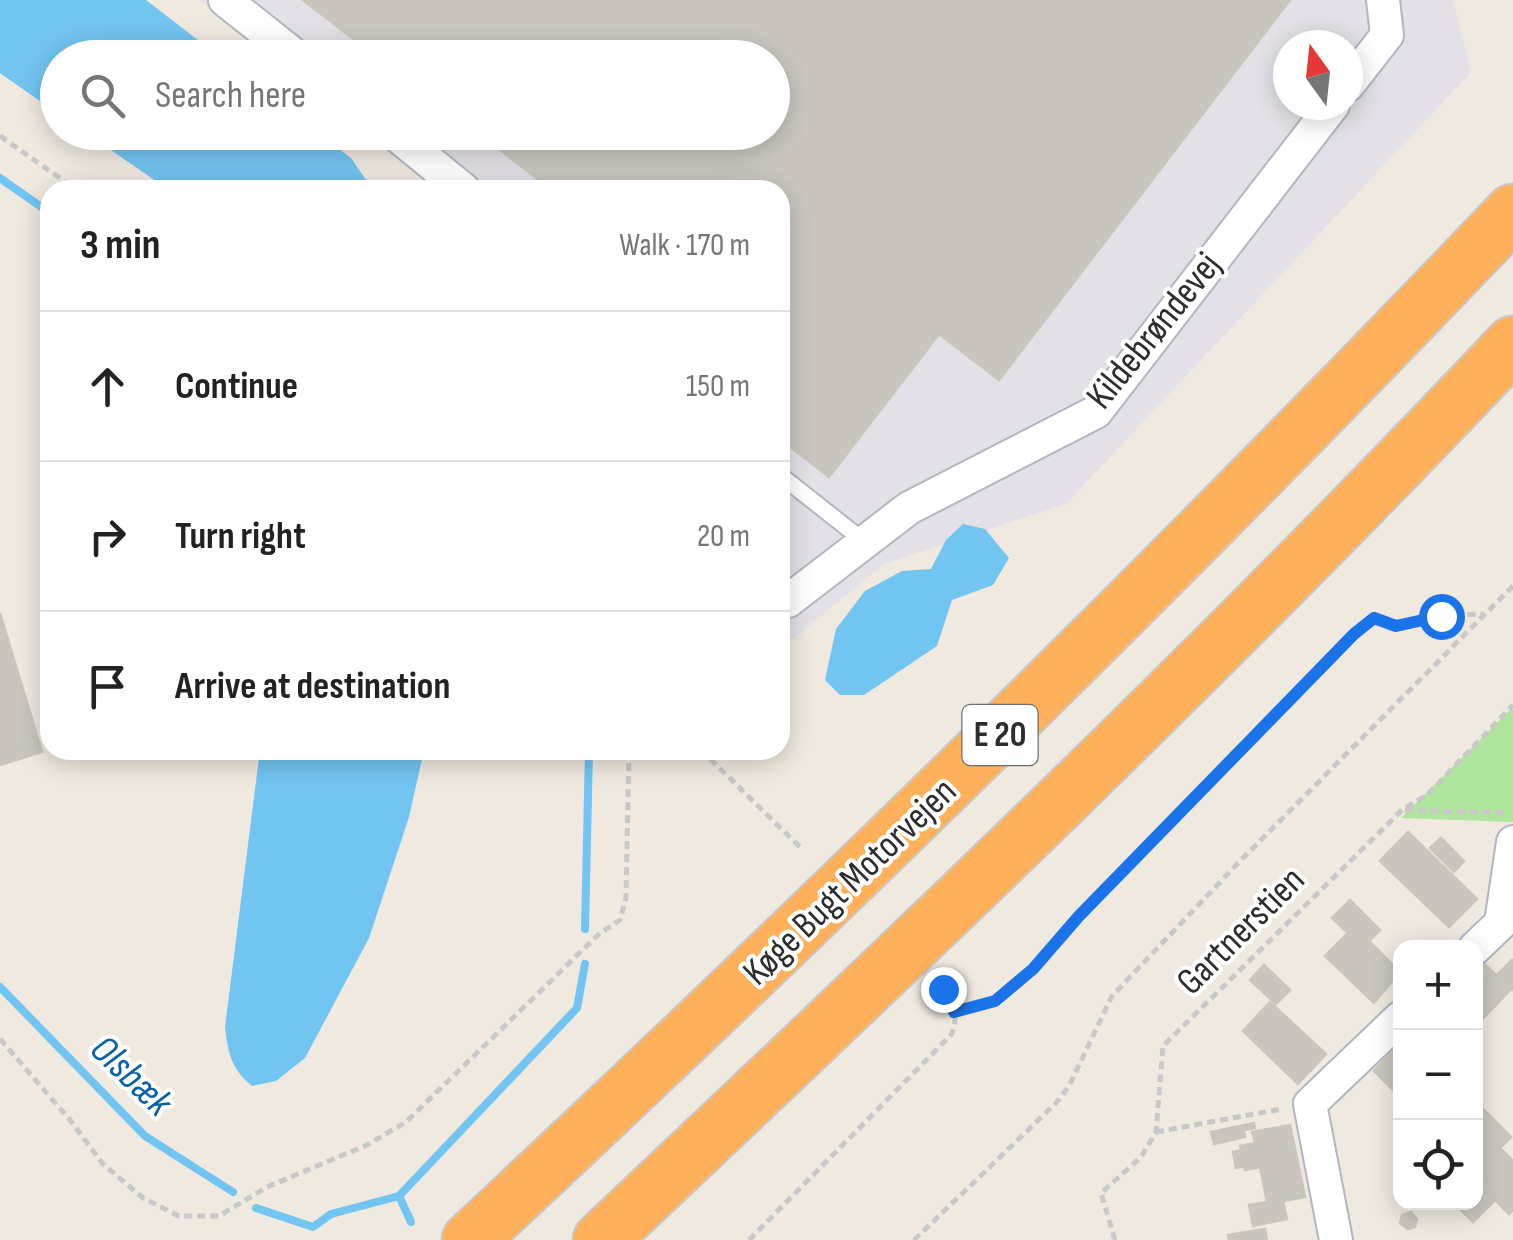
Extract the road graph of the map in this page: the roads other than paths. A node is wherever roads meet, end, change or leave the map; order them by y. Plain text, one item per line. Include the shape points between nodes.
1 (226, 0) edge
2 (1382, 0) edge
3 (276, 40) edge
4 (1363, 66) edge
5 (1321, 120) edge
6 (415, 150) edge
7 (452, 180) edge
8 (1513, 212) edge
9 (1513, 344) edge
10 (790, 483) edge
11 (865, 542) junction
12 (790, 599) edge
13 (1513, 842) edge
14 (1507, 929) edge
15 (1483, 944) edge
16 (1393, 1025) edge
17 (470, 1240) edge
18 (601, 1240) edge
19 (1336, 1240) edge

1 - 3 street
2 - 4 street via 1387,35
5 - 11 street, Kildebrøndevej via 1096,412 910,508
6 - 7 street
8 - 17 highway, Køge Bugt Motorvejen / E 20 via 1104,633 747,982
9 - 18 highway, E 20 via 1160,704
10 - 11 lane
11 - 12 street, Kildebrøndevej
13 - 14 street
14 - 15 street
16 - 19 street via 1310,1104

